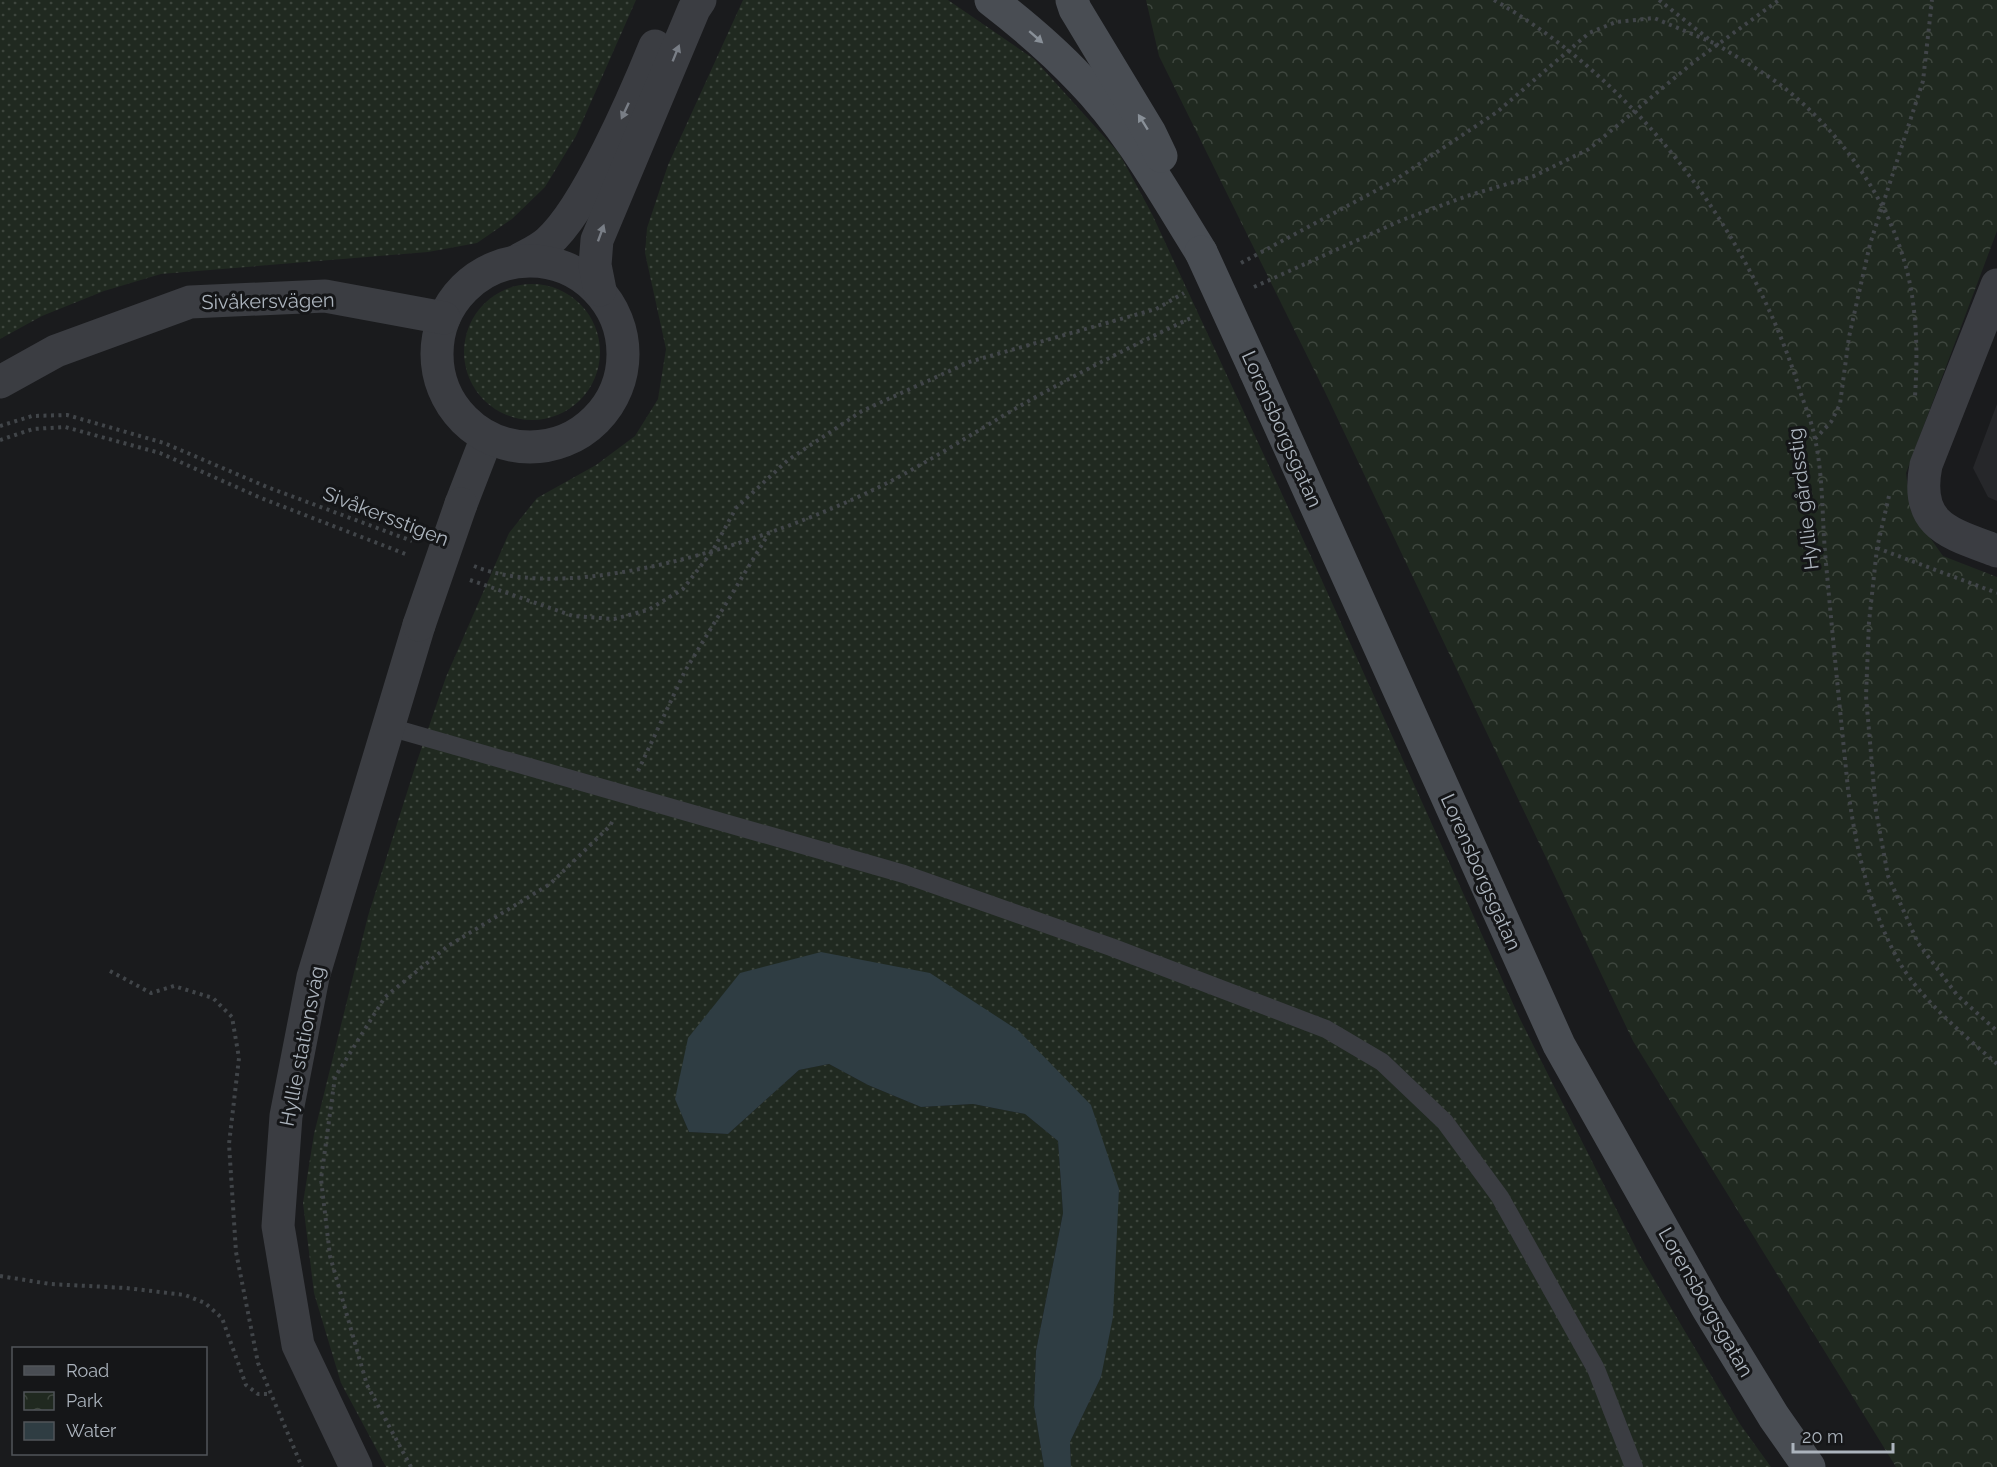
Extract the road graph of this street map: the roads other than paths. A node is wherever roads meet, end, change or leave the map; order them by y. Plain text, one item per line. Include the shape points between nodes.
1 (674, 0) edge
2 (700, 0) edge
3 (991, 0) edge
4 (1072, 0) edge
5 (1201, 252) junction
6 (517, 261) junction
7 (1997, 285) edge
8 (600, 290) junction
9 (444, 318) junction
10 (0, 382) edge
11 (487, 437) junction
12 (1997, 551) edge
13 (388, 727) junction
14 (356, 1467) edge
15 (1634, 1467) edge
16 (1809, 1467) edge

1 -> 6 street via 603,159 568,221 548,243
8 -> 2 street via 595,265 597,240
3 -> 5 main road, Lorensborgsgatan via 1082,80 1150,171
5 -> 4 main road, Lorensborgsgatan via 1150,133
5 - 16 main road, Lorensborgsgatan, bridge via 1559,1045 1714,1319
6 - 8 street via 563,266
6 - 9 street via 491,269 464,288
7 - 12 street via 1926,465 1922,485 1924,505 1934,520 1948,532
8 - 11 street via 610,304 624,342 624,361 614,396 590,426 562,442 519,447
9 - 10 street, Sivåkersvägen via 325,296 190,302 56,351
9 - 11 street via 437,350 439,375 458,413
11 - 13 street, Hyllie stationsväg, bridge via 419,626
13 - 14 street, Hyllie stationsväg via 313,977 286,1116 278,1226 298,1345
13 - 15 lane via 904,874 1101,943 1326,1029 1382,1062 1445,1122 1500,1197 1596,1369

